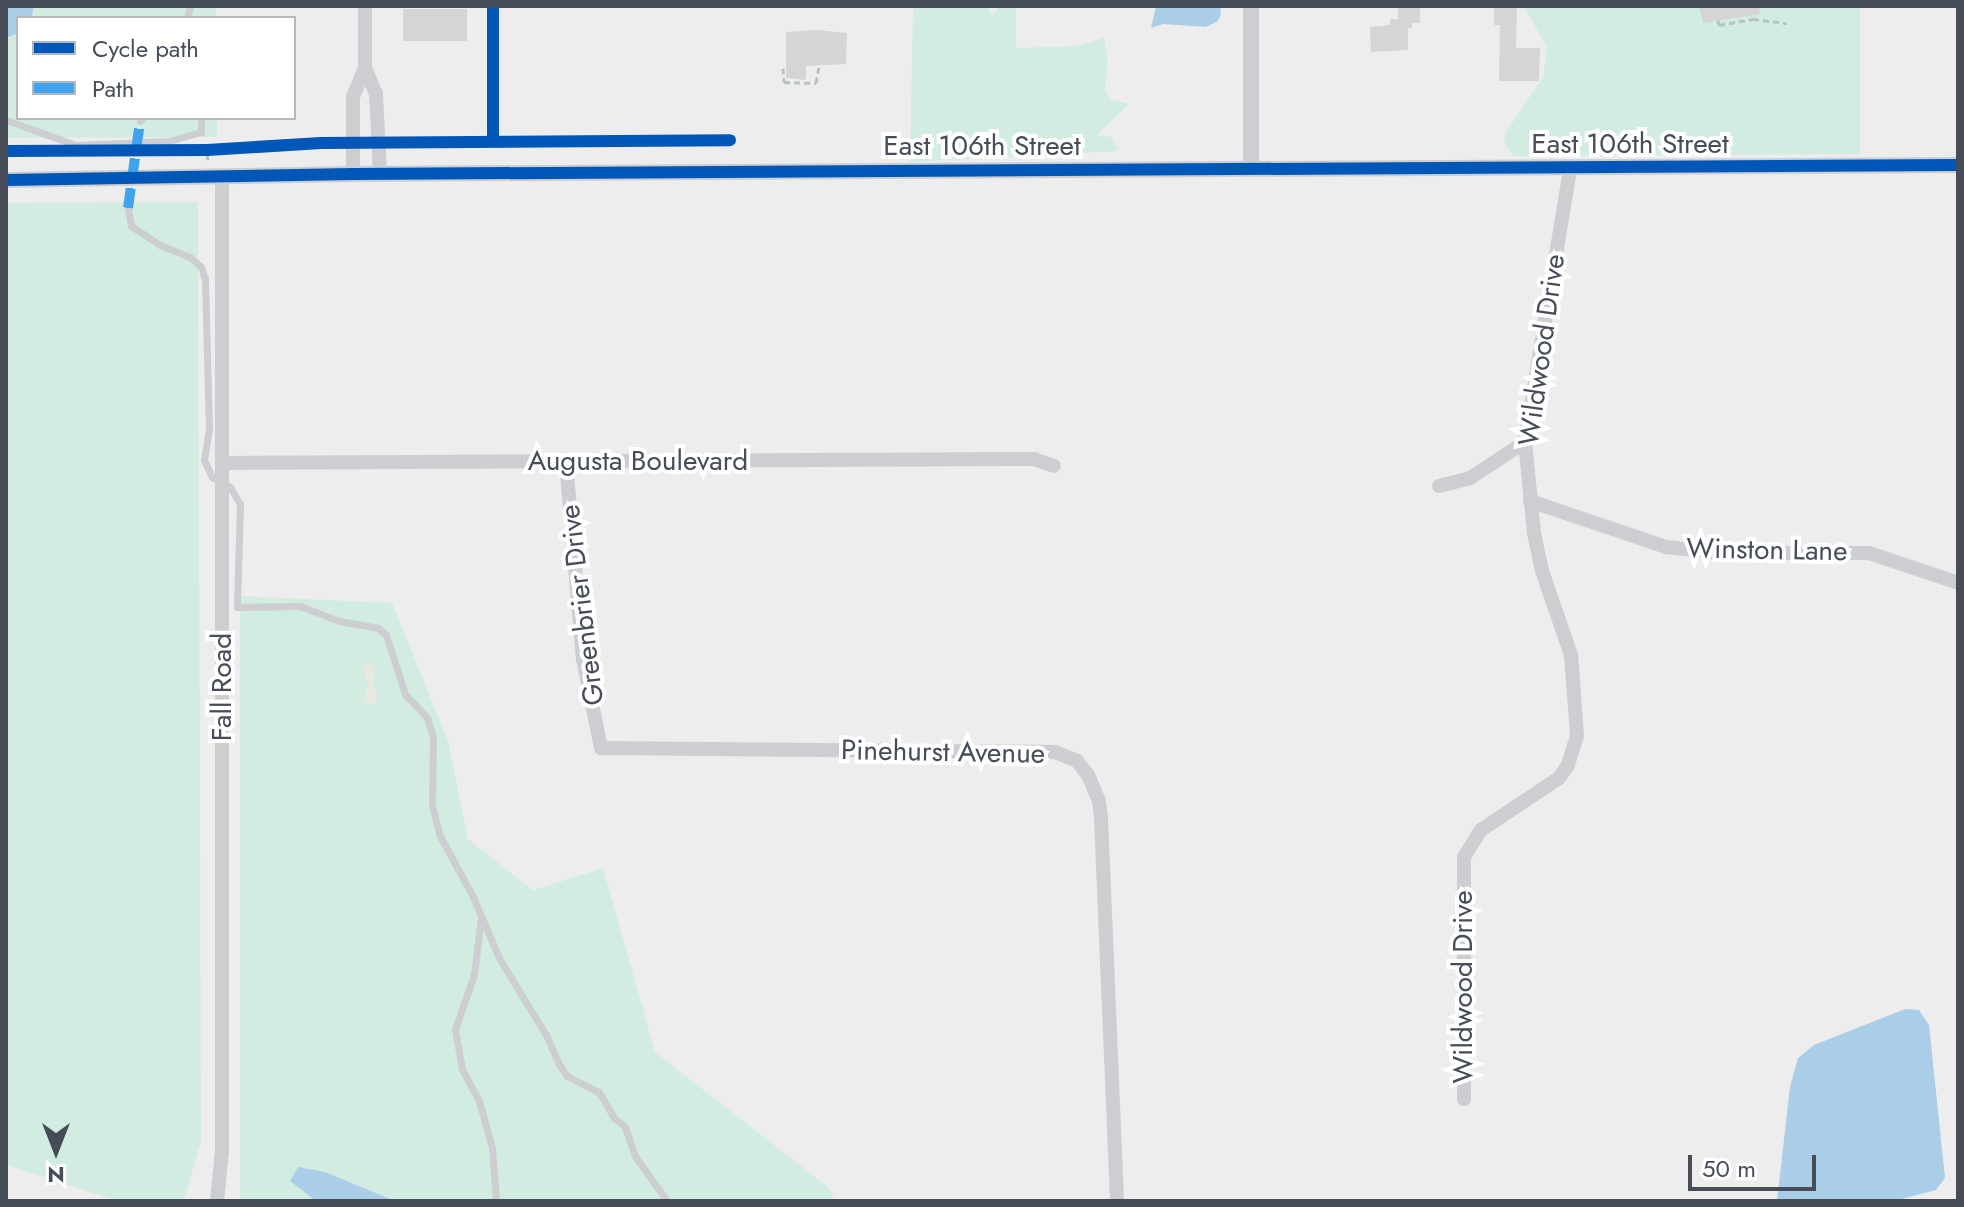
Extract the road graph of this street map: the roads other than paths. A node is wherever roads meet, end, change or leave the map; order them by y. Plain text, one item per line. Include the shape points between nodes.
1 (365, 6) edge
2 (1251, 6) edge
3 (365, 68) junction
4 (6, 120) edge
5 (201, 120) edge
6 (1958, 165) edge
7 (1251, 168) junction
8 (1570, 169) junction
9 (353, 174) junction
10 (380, 174) junction
11 (216, 177) junction
12 (6, 180) edge
13 (128, 208) dead end
14 (1525, 442) junction
15 (566, 462) junction
16 (222, 463) junction
17 (1054, 466) dead end
18 (222, 483) junction
19 (1439, 486) dead end
20 (1530, 501) junction
21 (1958, 583) edge
22 (601, 748) joint
23 (482, 915) junction
24 (1464, 1099) dead end
25 (216, 1200) edge
26 (496, 1201) edge
27 (667, 1201) edge
28 (1117, 1201) edge

1 - 3 street
2 - 7 street
3 - 9 street via 353,97
3 - 10 street via 376,94
4 - 5 lane via 76,145 169,141 201,132
6 - 8 street, East 106th Street
7 - 8 street, East 106th Street
7 - 10 street, East 106th Street
8 - 14 street, Wildwood Drive
9 - 10 street, East 106th Street
9 - 11 street, East 106th Street
11 - 12 street, East 106th Street
11 - 16 street, Fall Road
13 - 18 lane via 131,226 201,267 209,429 204,460 212,477
14 - 19 street via 1470,478
14 - 20 street, Wildwood Drive
15 - 16 street, Augusta Boulevard
15 - 17 street, Augusta Boulevard via 1034,459
15 - 22 street, Greenbrier Drive via 583,659
16 - 18 street, Fall Road
18 - 23 lane via 240,504 237,607 300,606 378,628 391,644 405,694 427,718 433,736 432,805 439,834
18 - 25 street, Fall Road via 222,1150
20 - 21 street, Winston Lane via 1666,547 1722,553 1869,553
20 - 24 street, Wildwood Drive via 1542,571 1571,655 1577,736 1559,778 1481,830 1464,857
22 - 28 street, Pinehurst Avenue via 1055,752 1077,761 1095,788 1101,818
23 - 26 lane via 474,975 455,1029 462,1069 479,1101 492,1148
23 - 27 lane via 499,958 559,1064 567,1076 599,1092

